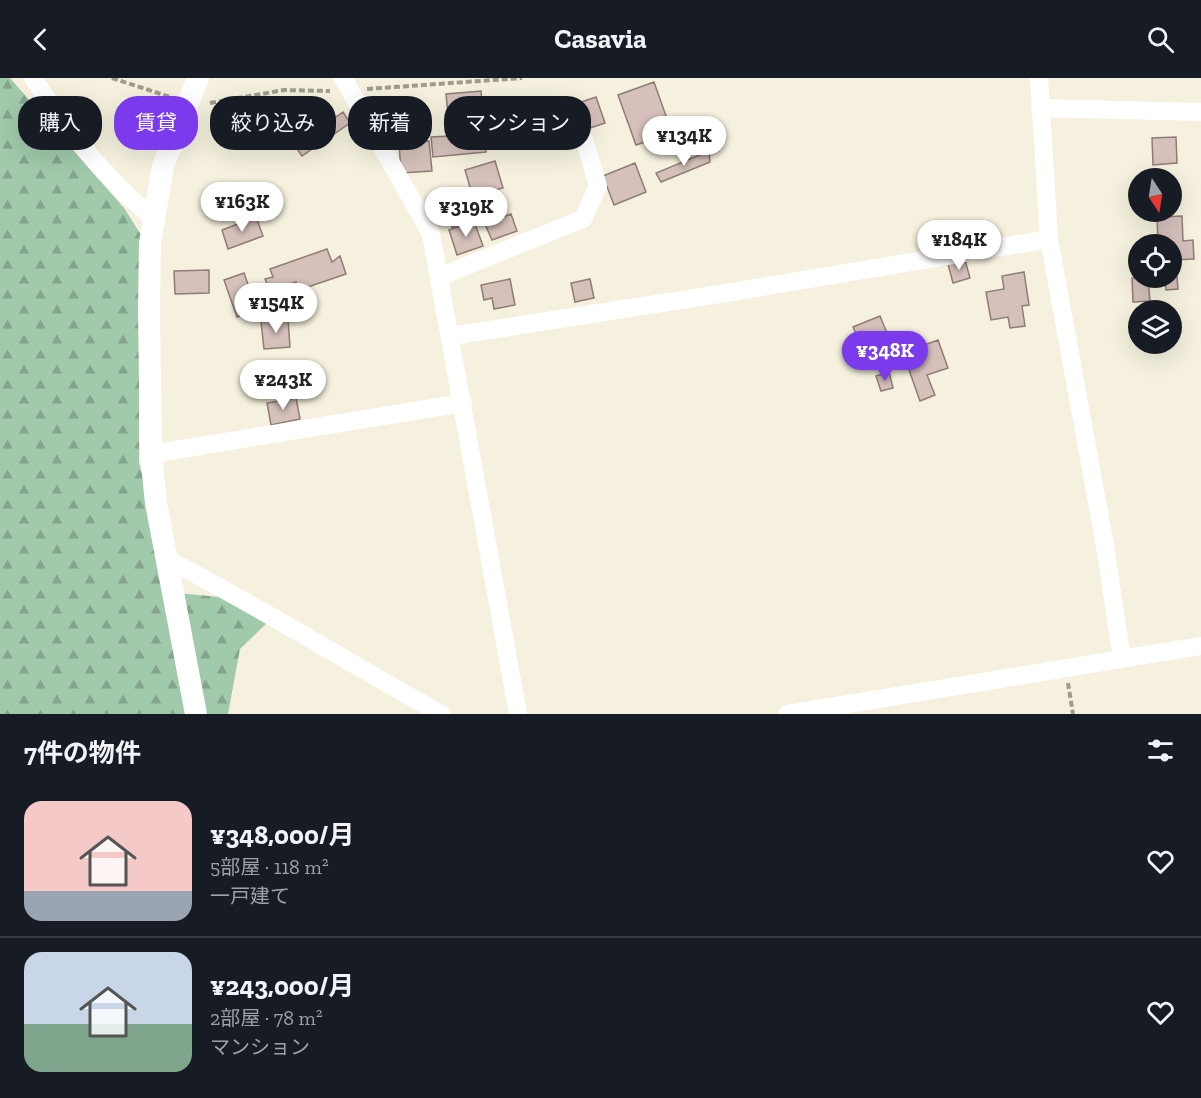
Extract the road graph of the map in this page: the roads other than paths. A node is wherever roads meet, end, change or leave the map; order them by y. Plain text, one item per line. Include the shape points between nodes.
1 (33, 78) edge
2 (1039, 78) edge
3 (346, 85) edge
4 (192, 90) edge
5 (1040, 108) junction
6 (1201, 112) edge
7 (587, 150) edge
8 (153, 218) junction
9 (1049, 239) junction
10 (439, 277) junction
11 (451, 336) junction
12 (463, 403) junction
13 (151, 454) junction
14 (165, 558) junction
15 (1201, 646) edge
16 (1122, 659) junction
17 (196, 714) edge
18 (441, 714) edge
19 (518, 714) edge
20 (787, 714) edge

1 - 8 street via 70,135 123,193
2 - 5 street
3 - 10 street via 431,234
4 - 8 street via 163,166
5 - 6 street
5 - 9 street
7 - 10 street via 598,186 583,219
8 - 13 street via 149,311
9 - 11 street
9 - 16 street
10 - 11 street
11 - 12 street
12 - 13 street
12 - 19 street
13 - 14 street
14 - 17 street
14 - 18 street via 251,602
15 - 16 street
16 - 20 street

